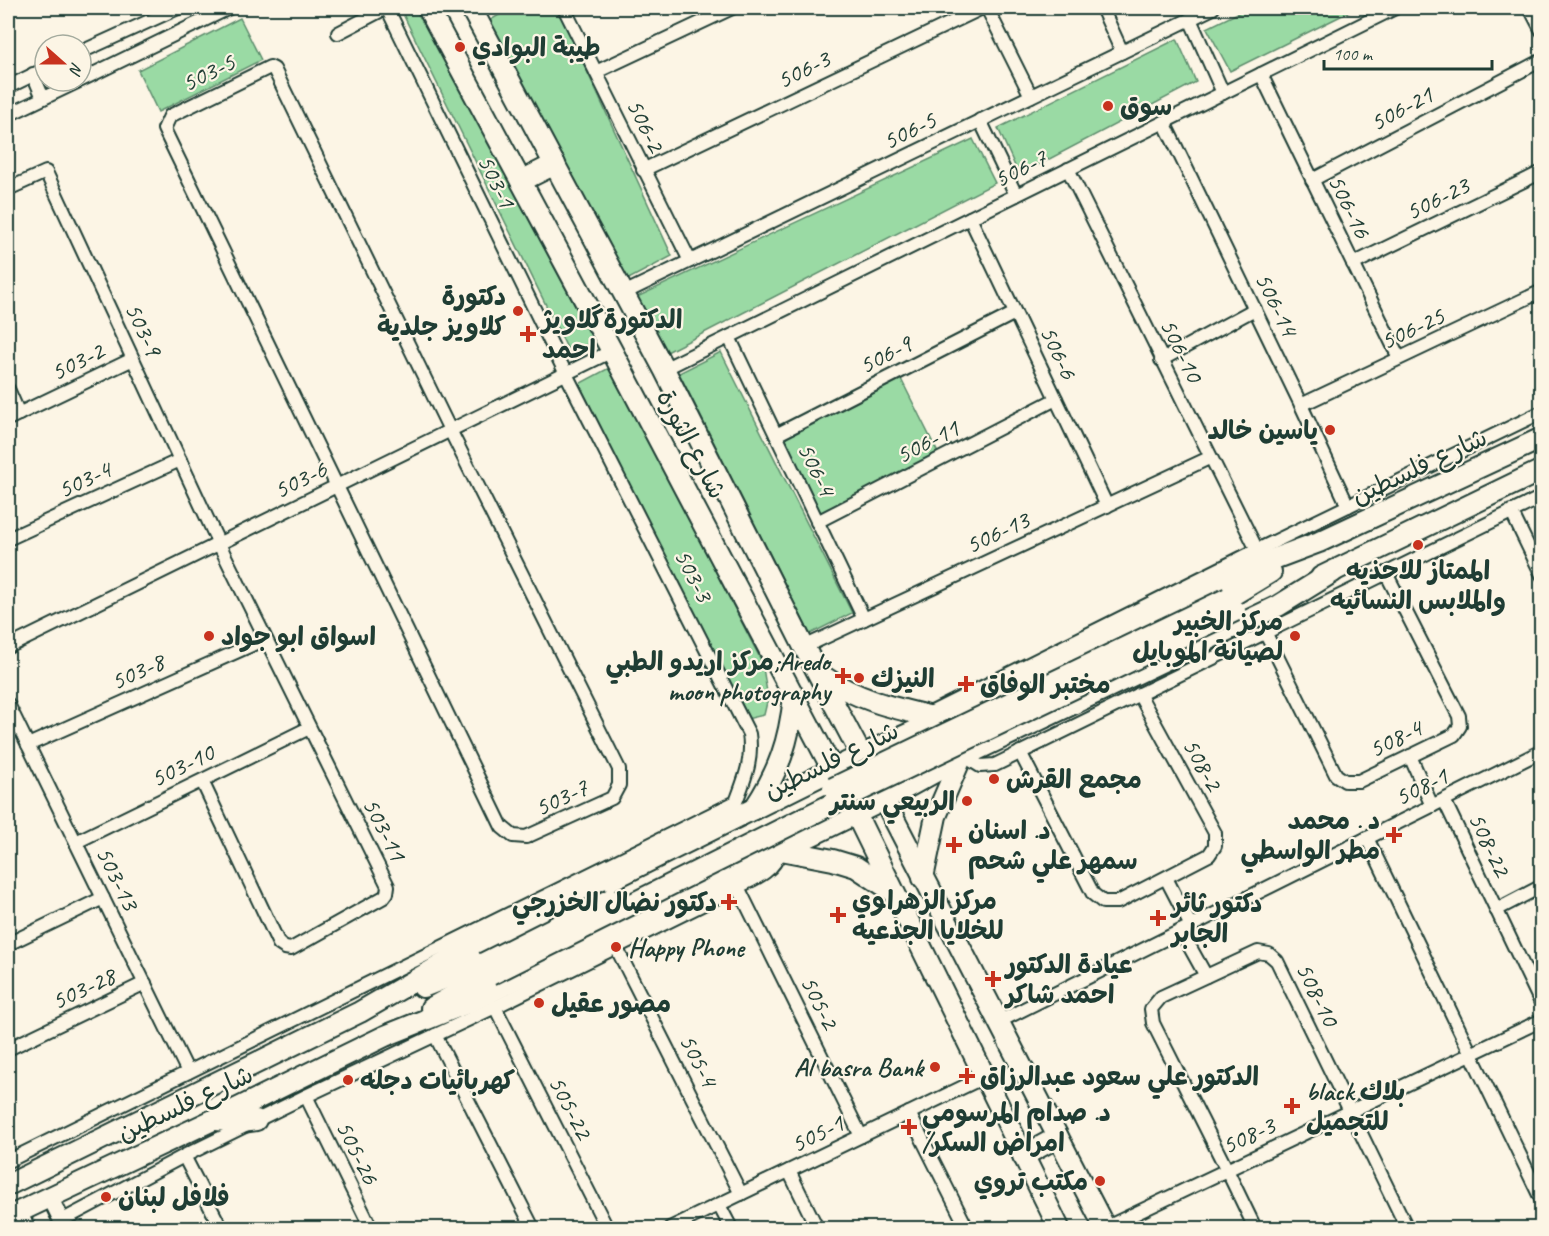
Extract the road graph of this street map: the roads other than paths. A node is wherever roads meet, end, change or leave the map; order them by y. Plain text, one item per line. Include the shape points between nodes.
1 (178, 8) edge
2 (229, 8) edge
3 (387, 8) edge
4 (428, 8) edge
5 (564, 8) edge
6 (732, 8) edge
7 (982, 8) edge
8 (987, 8) edge
9 (1102, 8) edge
10 (1213, 8) edge
11 (1395, 8) edge
12 (1530, 8) edge
13 (476, 10) edge
14 (1190, 19) junction
15 (1542, 30) edge
16 (338, 33) dead end
17 (93, 47) edge
18 (1122, 52) junction
19 (1542, 60) edge
20 (596, 72) junction
21 (33, 74) edge
22 (93, 74) edge
23 (1261, 74) junction
24 (8, 87) edge
25 (41, 93) edge
26 (53, 93) edge
27 (1223, 93) junction
28 (1031, 96) junction
29 (43, 98) junction
30 (8, 115) edge
31 (980, 120) junction
32 (1164, 122) junction
33 (555, 164) junction
34 (643, 170) junction
35 (1068, 170) junction
36 (1542, 172) edge
37 (1312, 180) junction
38 (521, 181) junction
39 (8, 189) edge
40 (1016, 195) junction
41 (970, 218) junction
42 (690, 261) junction
43 (1353, 264) junction
44 (1542, 291) edge
45 (624, 294) junction
46 (1255, 309) junction
47 (1016, 313) junction
48 (729, 337) junction
49 (612, 351) junction
50 (1399, 358) junction
51 (133, 359) junction
52 (1161, 360) junction
53 (664, 369) junction
54 (566, 374) junction
55 (8, 390) edge
56 (1056, 399) junction
57 (1301, 405) junction
58 (1542, 412) edge
59 (13, 417) edge
60 (450, 430) junction
61 (776, 435) junction
62 (1542, 438) edge
63 (1209, 458) junction
64 (180, 460) junction
65 (1542, 470) edge
66 (336, 486) junction
67 (1542, 497) edge
68 (1107, 506) junction
69 (1348, 506) junction
70 (1511, 512) junction
71 (817, 522) junction
72 (8, 539) edge
73 (1319, 542) junction
74 (219, 544) junction
75 (1257, 550) junction
76 (1333, 572) junction
77 (1386, 573) junction
78 (1542, 575) edge
79 (1231, 604) junction
80 (864, 619) junction
81 (1265, 632) junction
82 (265, 639) junction
83 (8, 647) edge
84 (804, 647) junction
85 (819, 673) junction
86 (1139, 694) junction
87 (794, 697) junction
88 (8, 704) edge
89 (933, 717) junction
90 (12, 725) edge
91 (309, 728) junction
92 (28, 745) junction
93 (1542, 751) edge
94 (1020, 752) junction
95 (1410, 756) junction
96 (963, 757) junction
97 (864, 760) junction
98 (835, 775) junction
99 (202, 781) junction
100 (882, 796) junction
101 (1444, 800) junction
102 (744, 806) junction
103 (1432, 806) junction
104 (854, 810) junction
105 (1367, 838) junction
106 (76, 842) junction
107 (781, 850) junction
108 (923, 878) junction
109 (1166, 878) junction
110 (1542, 886) edge
111 (738, 887) junction
112 (893, 892) junction
113 (103, 898) junction
114 (1496, 910) junction
115 (1186, 928) junction
116 (8, 944) edge
117 (616, 947) junction
118 (487, 969) junction
119 (1206, 976) junction
120 (145, 983) junction
121 (1542, 1005) edge
122 (495, 1006) junction
123 (360, 1012) junction
124 (1542, 1020) edge
125 (998, 1022) junction
126 (435, 1035) junction
127 (385, 1036) junction
128 (8, 1049) edge
129 (1471, 1054) junction
130 (188, 1072) junction
131 (984, 1077) junction
132 (306, 1095) junction
133 (1350, 1111) junction
134 (909, 1113) junction
135 (213, 1120) junction
136 (256, 1120) junction
137 (861, 1136) junction
138 (1058, 1137) junction
139 (184, 1156) junction
140 (1023, 1156) junction
141 (8, 1161) edge
142 (1227, 1170) junction
143 (789, 1171) junction
144 (8, 1185) edge
145 (741, 1194) junction
146 (50, 1197) junction
147 (1542, 1201) edge
148 (719, 1205) junction
149 (18, 1219) edge
150 (63, 1225) edge
151 (221, 1228) edge
152 (370, 1228) edge
153 (533, 1228) edge
154 (607, 1228) edge
155 (670, 1228) edge
156 (731, 1228) edge
157 (817, 1228) edge
158 (967, 1228) edge
159 (1059, 1228) edge
160 (1105, 1228) edge
161 (1255, 1228) edge
162 (1407, 1228) edge

1 - 17 street
2 - 22 street
3 - 16 street, 503-1
3 - 54 street, 503-1
4 - 38 main road, شارع الثورة
5 - 20 street, 506-2
6 - 20 street
7 - 34 street, 506-3
8 - 28 street
9 - 18 street
10 - 14 street, 506-5
11 - 23 street, 506-7
12 - 15 street
13 - 33 main road, شارع الثورة
14 - 18 street, 506-5
14 - 27 street
18 - 28 street, 506-5
19 - 37 street, 506-21
20 - 34 street, 506-2
21 - 24 street
23 - 27 street, 506-7
23 - 37 street, 506-16
25 - 29 street
26 - 29 street
27 - 32 street, 506-7
28 - 31 street, 506-5
29 - 30 street
31 - 40 street
31 - 42 street, 506-5
32 - 35 street, 506-7
32 - 46 street, 506-14
33 - 38 main road
33 - 45 main road, شارع الثورة
34 - 42 street, 506-2
35 - 40 street, 506-7
35 - 52 street, 506-10
36 - 43 street, 506-23
37 - 43 street, 506-16
38 - 49 main road, شارع الثورة
39 - 51 street, 503-9 via 46,172
40 - 41 street, 506-7
41 - 47 street, 506-6
41 - 48 street, 506-7
42 - 45 street, 506-5
43 - 50 street, 506-16
44 - 50 street, 506-25
45 - 53 main road, شارع الثورة
46 - 52 street
46 - 57 street, 506-14
47 - 56 street, 506-6
47 - 61 street, 506-9
48 - 53 street, 506-7
48 - 61 street, 506-4
49 - 54 street, 503-6
49 - 87 main road, شارع الثورة
50 - 57 street, 506-25
51 - 59 street, 503-2
51 - 64 street, 503-9
52 - 63 street, 506-10
53 - 84 main road, شارع الثورة
54 - 60 street, 503-6
54 - 102 street, 503-3 via 749,734 752,751
55 - 59 street
56 - 68 street, 506-6
56 - 71 street, 506-11
57 - 69 street, 506-14
58 - 69 street
60 - 66 street, 503-6
60 - 66 street, 503-7 via 619,769 619,785 612,798 526,837 513,836 502,827
60 - 66 street, 503-5 via 274,69 270,67 170,116 164,129
61 - 71 street, 506-4
62 - 73 main road, شارع فلسطين
63 - 68 street, 506-13
63 - 75 street, 506-10
64 - 72 street, 503-4
64 - 74 street, 503-9
65 - 76 main road, شارع فلسطين
66 - 74 street, 503-6
67 - 70 street
68 - 80 street, 506-13
69 - 75 street
70 - 77 street
70 - 78 street
71 - 80 street, 506-4
73 - 79 main road, شارع فلسطين
73 - 89 main road, شارع فلسطين via 1263,563
74 - 82 street, 503-11
74 - 83 street, 503-6
75 - 89 street
76 - 79 main road, شارع فلسطين
76 - 96 main road, شارع فلسطين via 1278,606
77 - 81 street
77 - 95 street, 508-4 via 1460,716 1460,726 1454,735
79 - 118 main road, شارع فلسطين, bridge via 821,794
80 - 84 street, 506-13
81 - 86 street
81 - 95 street, 508-4 via 1336,775 1345,781 1359,781
82 - 91 street, 503-11
82 - 92 street, 503-8
84 - 85 main road, شارع الثورة
85 - 89 main road via 850,693
85 - 97 main road, شارع الثورة
86 - 94 street
86 - 109 street, 508-2 via 1215,833 1215,846 1209,855
87 - 98 main road, شارع الثورة
87 - 102 main road via 791,728 770,786
88 - 90 street, 503-13
89 - 97 main road, شارع فلسطين
90 - 92 street, 503-13
91 - 99 street, 503-10
91 - 99 street, 503-11 via 388,886 384,897 291,948 279,945
92 - 106 street, 503-13
93 - 101 street, 508-1
94 - 96 street via 985,767
94 - 109 street, 508-2 via 1093,894 1102,902 1118,902
95 - 103 street
96 - 100 main road, شارع فلسطين
96 - 108 main road via 936,816
97 - 98 main road, شارع فلسطين
98 - 102 main road, شارع فلسطين
99 - 106 street, 503-10
100 - 104 main road, شارع فلسطين
100 - 108 main road
101 - 103 street, 508-1
101 - 114 street, 508-22
102 - 123 main road, شارع فلسطين via 450,960
102 - 130 street
103 - 105 street, 508-1
104 - 107 main road, شارع فلسطين
104 - 112 main road
105 - 115 street, 508-1
105 - 129 street
106 - 113 street, 503-13
107 - 111 street via 767,872
107 - 112 main road via 856,867
107 - 127 main road, شارع فلسطين via 470,1002
108 - 125 main road
109 - 115 street
110 - 114 street
111 - 117 street
111 - 137 street, 505-2
112 - 131 main road
113 - 116 street
113 - 120 street, 503-13
114 - 121 street, 508-22
115 - 119 street
115 - 125 street, 508-1
117 - 122 street
117 - 145 street, 505-4
118 - 123 main road, شارع فلسطين
118 - 127 main road, شارع فلسطين
119 - 133 street, 508-10 via 1258,952 1277,961
119 - 142 street, 508-10 via 1161,997 1151,1009 1153,1023
120 - 128 street, 503-28
120 - 130 street, 503-13
122 - 126 street
122 - 154 street, 505-22
123 - 144 main road, شارع فلسطين
124 - 129 street, 508-3
125 - 138 main road
126 - 132 street
126 - 153 street
127 - 135 main road, شارع فلسطين
129 - 133 street, 508-3
129 - 147 street
130 - 141 street
131 - 134 street, 505-1
131 - 140 main road
132 - 136 street
132 - 152 street, 505-26
133 - 142 street, 508-3
133 - 162 street
134 - 137 street, 505-1
134 - 158 street
135 - 136 main road
135 - 146 main road, شارع فلسطين
136 - 139 street
137 - 143 street, 505-1
138 - 140 main road
138 - 160 main road
139 - 150 street
139 - 151 street
140 - 159 main road
142 - 160 street, 508-3
142 - 161 street
143 - 145 street, 505-1
143 - 157 street
145 - 148 street, 505-1
146 - 149 main road, شارع فلسطين
146 - 150 street
148 - 155 street, 505-1
148 - 156 street

